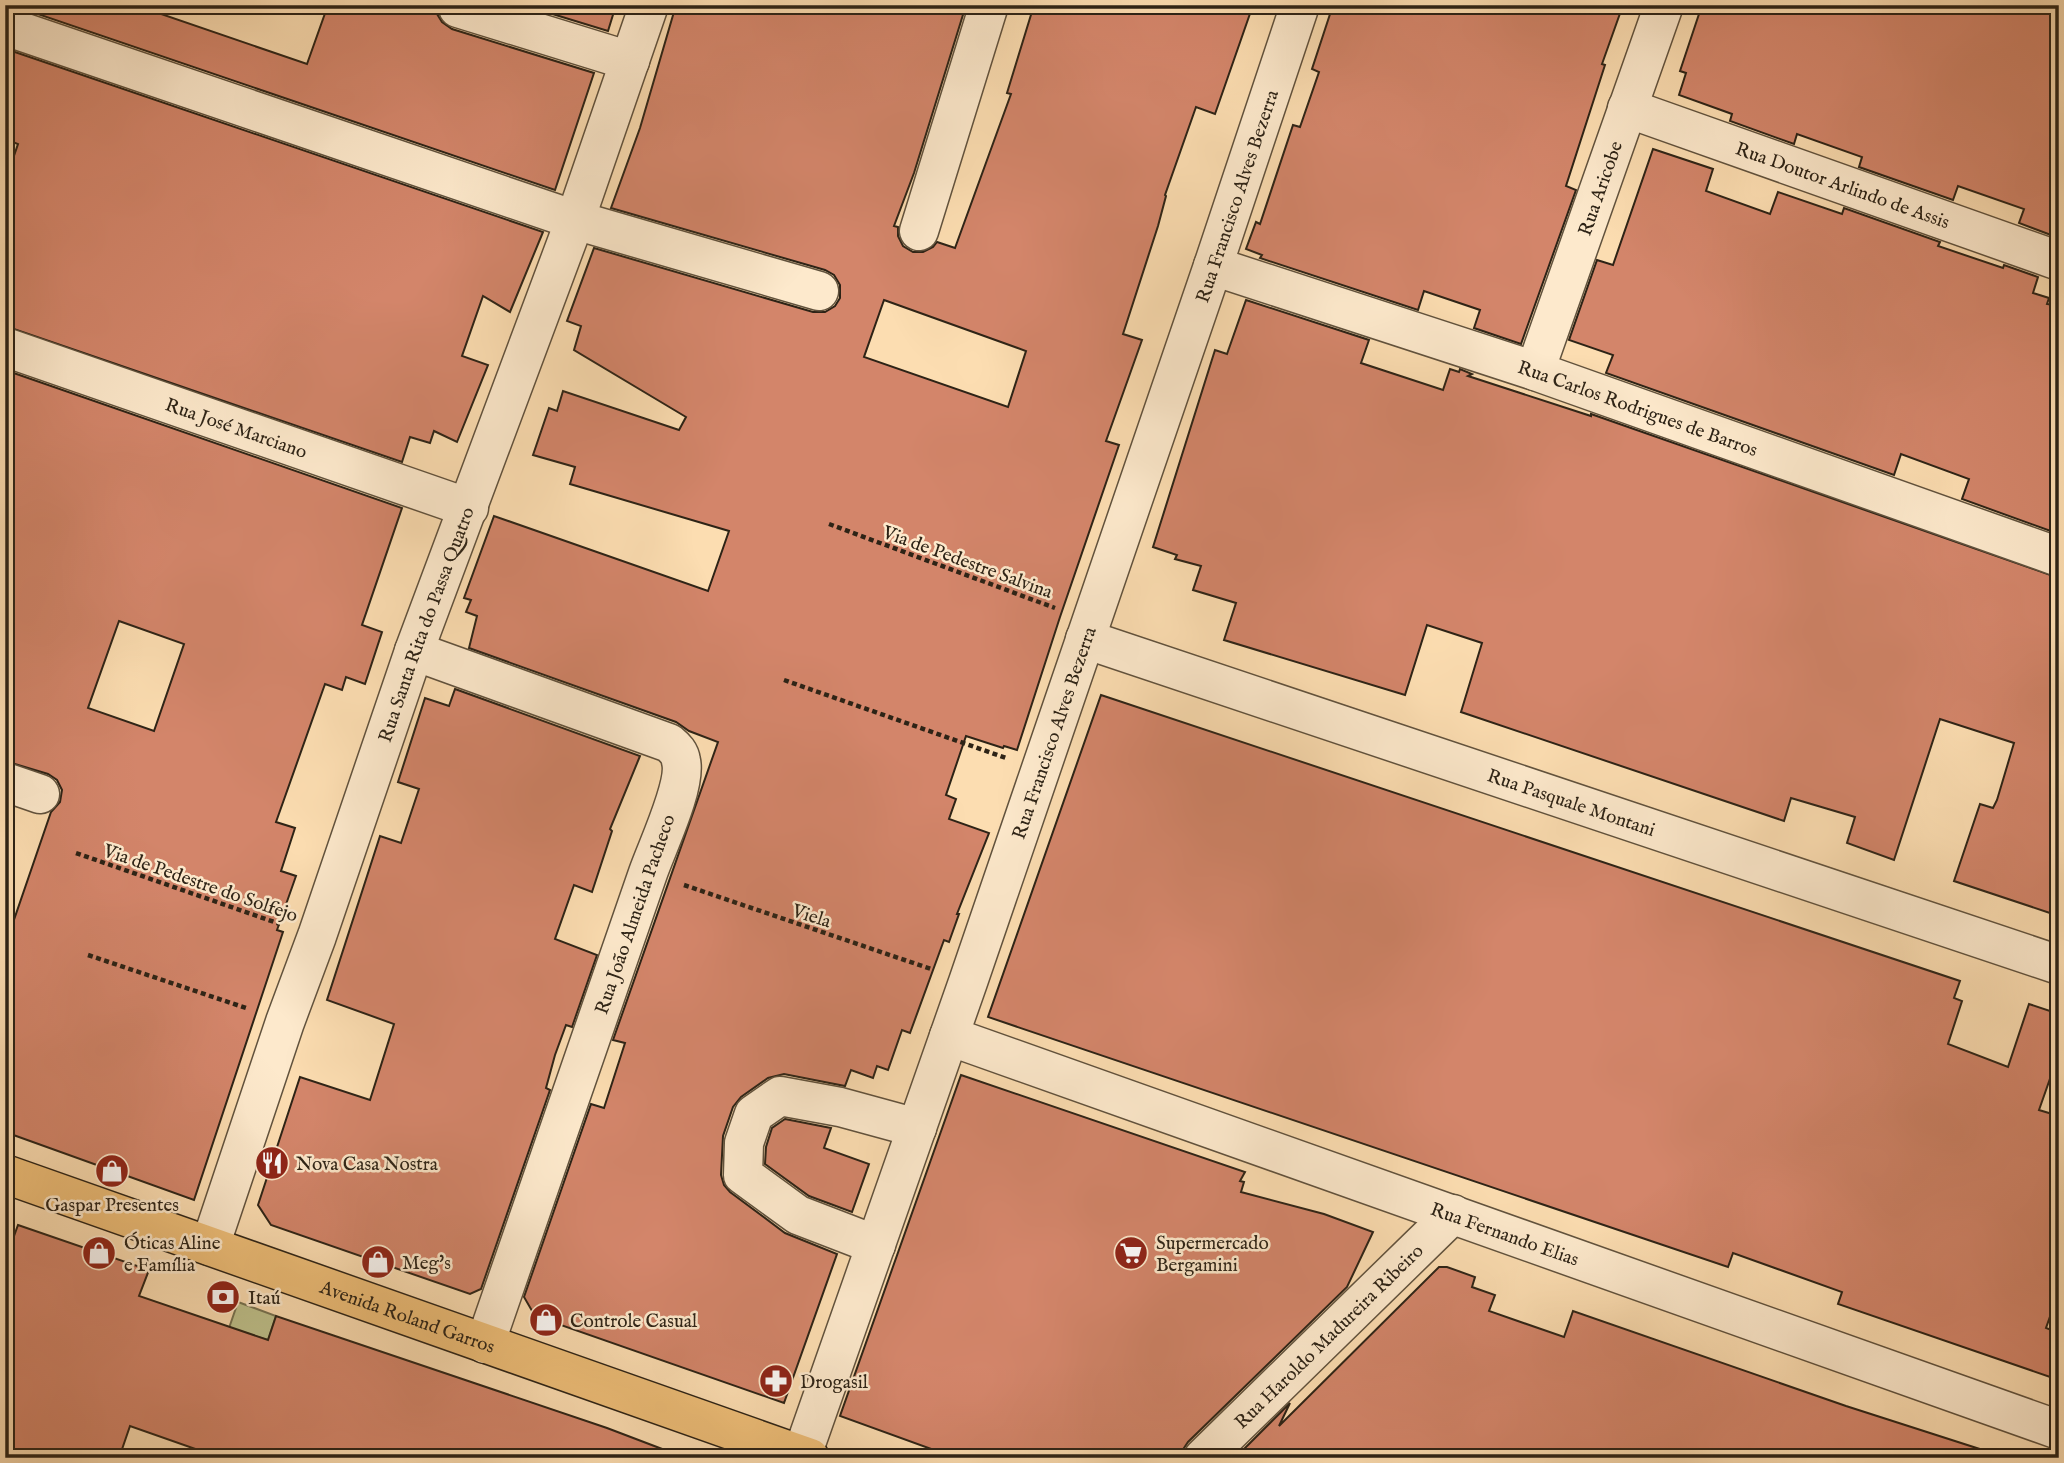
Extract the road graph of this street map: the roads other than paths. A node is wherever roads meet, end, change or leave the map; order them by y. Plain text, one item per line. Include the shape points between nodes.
1 (649, 5) edge
2 (989, 5) edge
3 (1300, 5) edge
4 (1664, 5) edge
5 (458, 8) dead end
6 (5, 26) edge
7 (630, 61) junction
8 (1627, 108) junction
9 (576, 220) junction
10 (919, 232) dead end
11 (2059, 261) edge
12 (1213, 266) junction
13 (819, 291) dead end
14 (5, 347) edge
15 (1535, 371) junction
16 (469, 508) junction
17 (2059, 557) edge
18 (1085, 639) junction
19 (414, 651) junction
20 (2059, 965) edge
21 (949, 1036) junction
22 (917, 1128) junction
23 (5, 1174) edge
24 (1453, 1214) junction
25 (876, 1245) junction
26 (210, 1247) junction
27 (485, 1344) junction
28 (2059, 1430) edge
29 (804, 1457) edge
30 (1203, 1458) edge

1 - 7 street, Rua Santa Rita do Passa Quatro
2 - 10 street
3 - 12 street, Rua Francisco Alves Bezerra
4 - 8 street, Rua Aricobe
5 - 7 street
6 - 9 street
7 - 9 street, Rua Santa Rita do Passa Quatro
8 - 11 street, Rua Doutor Arlindo de Assis
8 - 15 street, Rua Aricobe
9 - 13 street
9 - 16 street, Rua Santa Rita do Passa Quatro
12 - 15 street, Rua Carlos Rodrigues de Barros
12 - 18 street, Rua Francisco Alves Bezerra
14 - 16 street, Rua José Marciano
15 - 17 street, Rua Carlos Rodrigues de Barros
16 - 19 street, Rua Santa Rita do Passa Quatro
18 - 20 street, Rua Pasquale Montani
18 - 21 street, Rua Francisco Alves Bezerra
19 - 26 street, Rua Santa Rita do Passa Quatro
19 - 27 street, Rua João Almeida Pacheco via 669,743 681,758 676,796
21 - 22 street, Rua Francisco Alves Bezerra
21 - 24 street, Rua Fernando Elias
22 - 25 street, Rua Francisco Alves Bezerra
22 - 25 street via 780,1096 754,1114 744,1143 743,1175 798,1215
23 - 26 main road, Avenida Roland Garros
24 - 28 street, Rua Fernando Elias
24 - 30 street, Rua Haroldo Madureira Ribeiro
25 - 29 street, Rua Francisco Alves Bezerra
26 - 27 main road, Avenida Roland Garros
27 - 29 main road, Avenida Roland Garros

